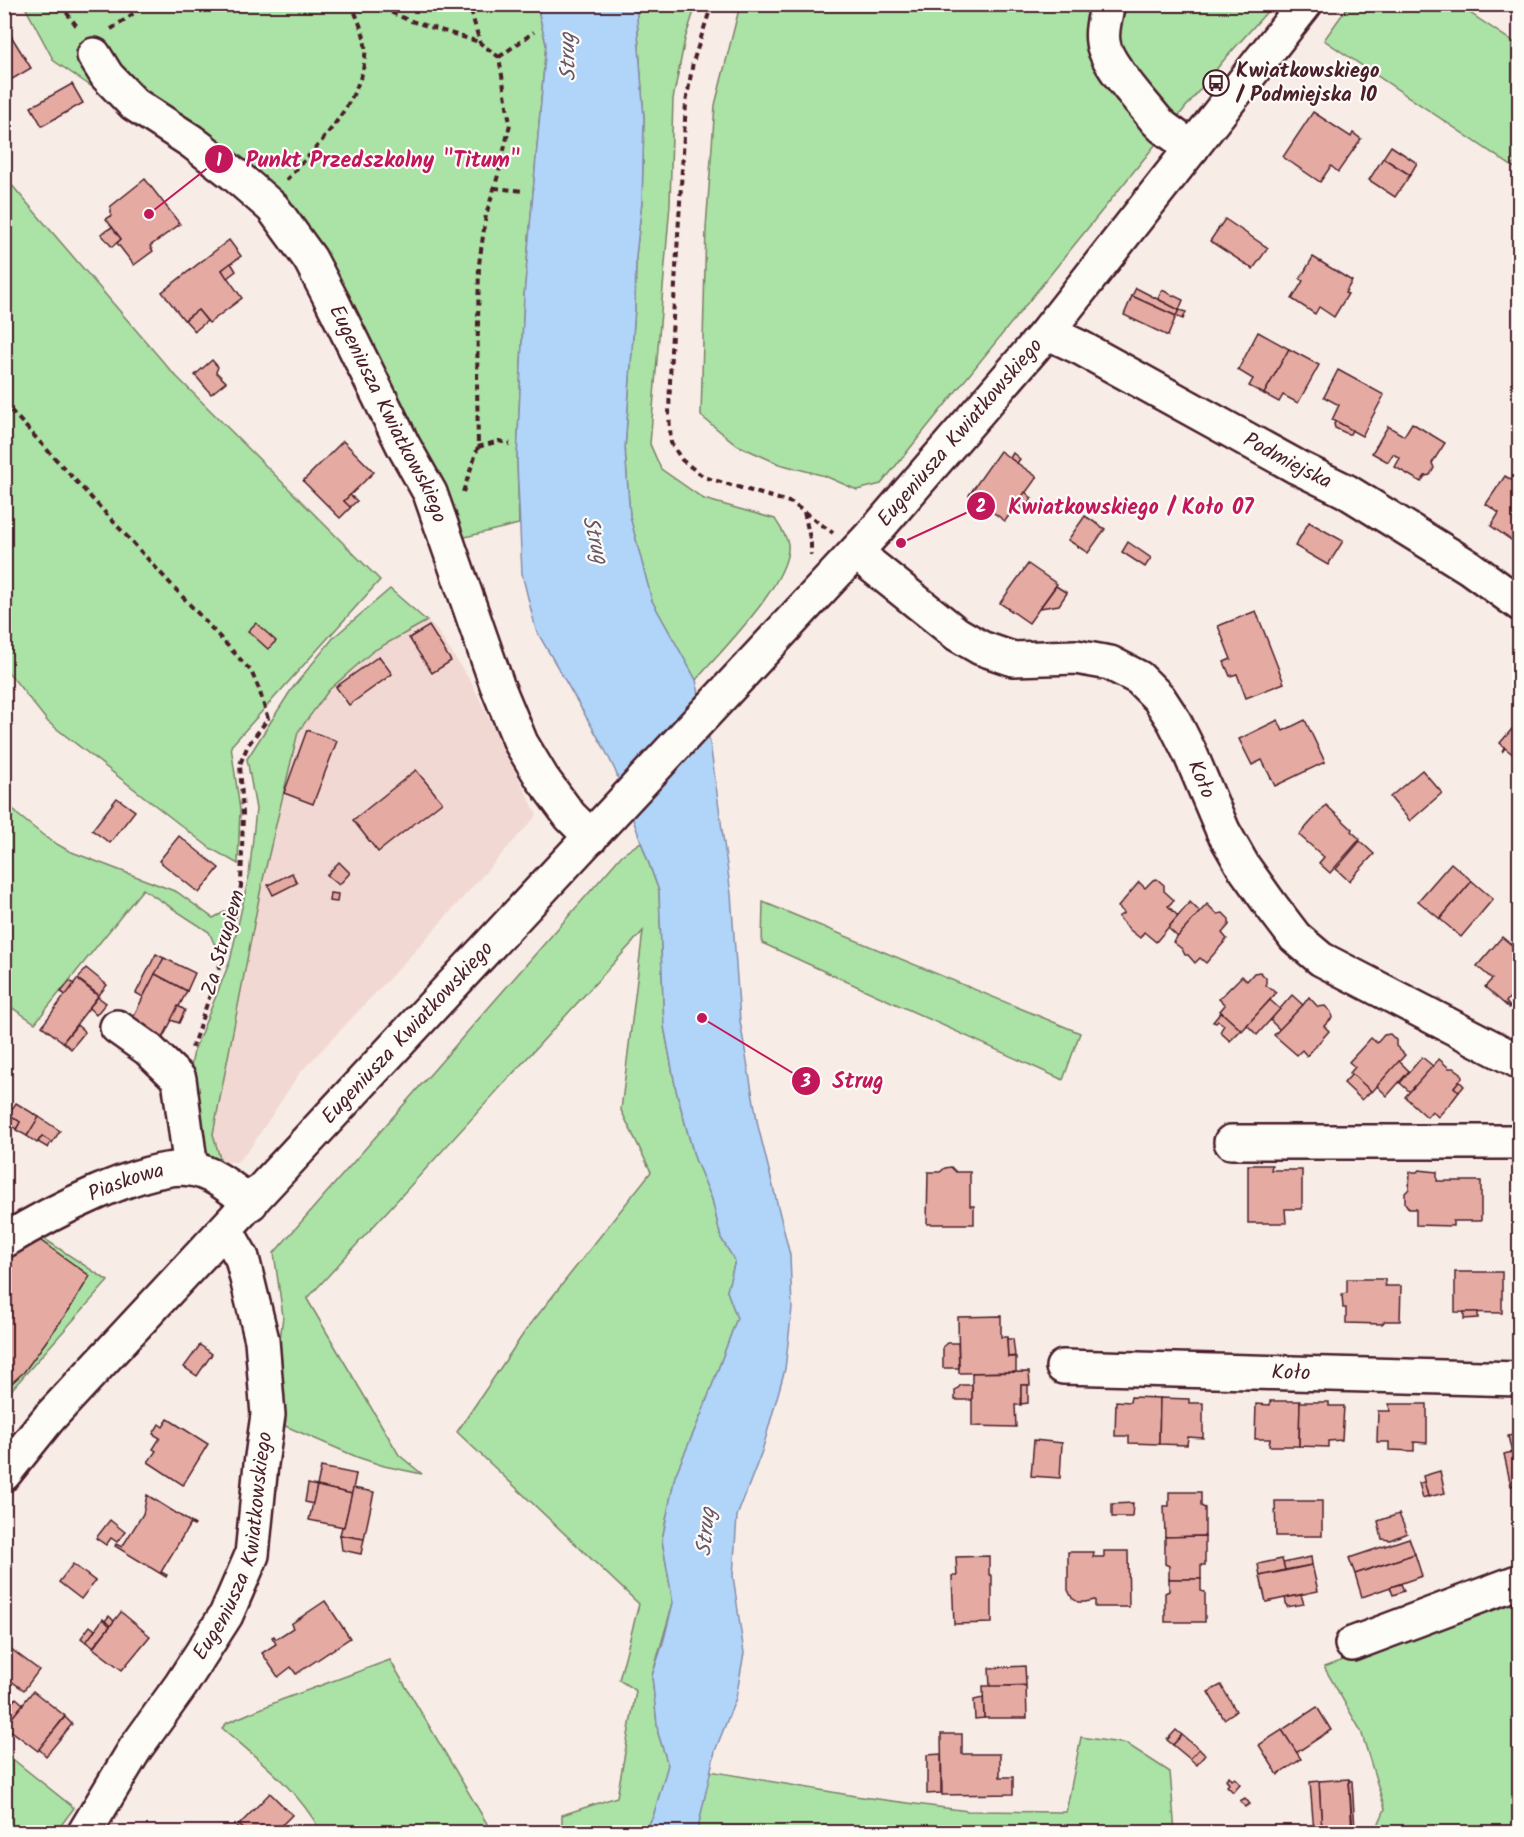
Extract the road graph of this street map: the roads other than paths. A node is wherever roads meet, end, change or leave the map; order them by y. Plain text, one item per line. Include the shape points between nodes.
1 (1108, 4) edge
2 (1305, 4) edge
3 (100, 43) road end
4 (1192, 148) junction
5 (1047, 332) junction
6 (857, 551) junction
7 (1520, 604) edge
8 (591, 837) junction
9 (117, 1027) dead end
10 (1520, 1062) edge
11 (1231, 1142) dead end
12 (1520, 1142) edge
13 (191, 1169) junction
14 (251, 1203) junction
15 (226, 1230) junction
16 (4, 1241) edge
17 (1064, 1367) dead end
18 (1520, 1379) edge
19 (4, 1474) edge
20 (1520, 1581) edge
21 (1353, 1644) dead end
22 (85, 1833) edge

1 - 4 street via 1102,41 1108,60 1163,128
2 - 4 street, Eugeniusza Kwiatkowskiego
3 - 8 street, Eugeniusza Kwiatkowskiego via 107,76 134,104 191,141 273,208 310,259 430,493 521,743 570,816
4 - 5 street, Eugeniusza Kwiatkowskiego
5 - 6 street, Eugeniusza Kwiatkowskiego
5 - 7 street, Podmiejska via 1346,491 1469,567
6 - 8 street, Eugeniusza Kwiatkowskiego
6 - 10 street, Koło via 957,634 981,648 1013,659 1076,657 1110,663 1139,678 1174,721 1223,831 1295,937 1321,959
8 - 14 street, Eugeniusza Kwiatkowskiego
9 - 13 street via 179,1078
11 - 12 street
13 - 14 street, Piaskowa via 209,1174
13 - 16 street, Piaskowa via 137,1177 72,1204
14 - 15 street, Eugeniusza Kwiatkowskiego
15 - 19 street, Eugeniusza Kwiatkowskiego via 50,1418
15 - 22 street, Eugeniusza Kwiatkowskiego via 242,1258 262,1340 268,1415 252,1555 226,1615 135,1749
17 - 18 street, Koło
20 - 21 street

